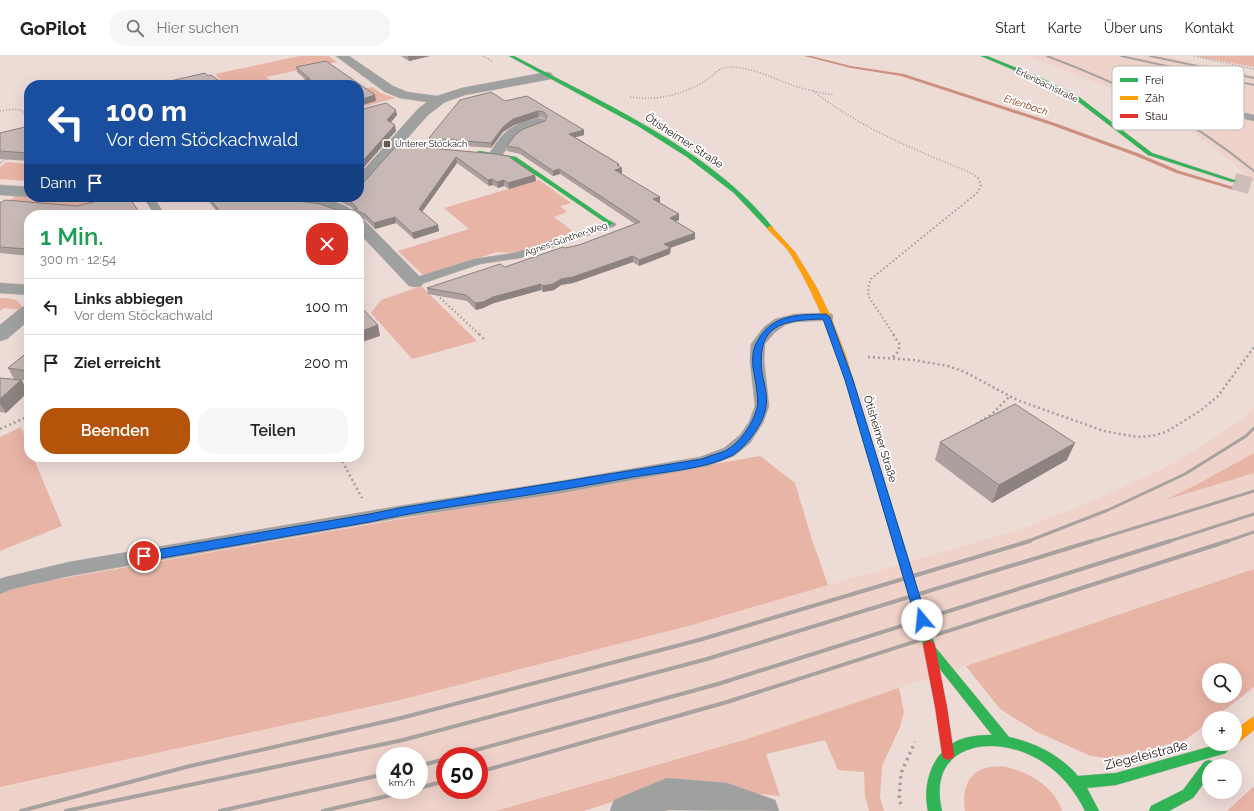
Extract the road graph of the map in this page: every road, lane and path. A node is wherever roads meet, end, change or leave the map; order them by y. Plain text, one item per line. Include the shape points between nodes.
1 (342, 56) edge
2 (511, 56) edge
3 (983, 56) edge
4 (1194, 56) edge
5 (1240, 66) edge
6 (1244, 67) edge
7 (534, 69) junction
8 (1254, 69) edge
9 (548, 76) junction
10 (473, 89) junction
11 (813, 91) junction
12 (834, 95) dead end
13 (412, 96) junction
14 (626, 96) dead end
15 (437, 100) junction
16 (394, 102) dead end
17 (0, 111) edge
18 (24, 111) edge
19 (1244, 116) edge
20 (1254, 118) edge
21 (539, 122) edge
22 (1112, 125) edge
23 (1119, 130) edge
24 (472, 152) edge
25 (496, 154) junction
26 (12, 156) edge
27 (0, 163) edge
28 (364, 179) edge
29 (1234, 181) tunnel mouth
30 (0, 190) edge
31 (24, 192) edge
32 (307, 202) edge
33 (338, 202) edge
34 (331, 207) junction
35 (325, 210) edge
36 (339, 210) edge
37 (611, 224) joint
38 (364, 229) edge
39 (418, 281) junction
40 (0, 288) edge
41 (24, 290) edge
42 (24, 315) edge
43 (826, 317) junction
44 (0, 335) edge
45 (486, 341) dead end
46 (1254, 347) edge
47 (842, 356) junction
48 (892, 358) junction
49 (1009, 397) junction
50 (24, 418) edge
51 (974, 426) edge
52 (0, 429) edge
53 (343, 462) edge
54 (399, 512) junction
55 (0, 587) edge
56 (930, 649) junction
57 (1254, 723) edge
58 (1242, 732) edge
59 (1005, 741) junction
60 (1208, 751) edge
61 (1221, 751) edge
62 (948, 754) junction
63 (1215, 759) edge
64 (1202, 775) edge
65 (1075, 783) junction
66 (626, 811) edge
67 (763, 811) edge
68 (935, 811) edge
69 (1092, 811) edge
70 (1156, 811) edge

1 - 13 street via 389,89
2 - 7 main road, Ötisheimer Straße
3 - 22 main road, Erlenbachstraße via 1077,98
4 - 5 path
6 - 8 path
7 - 9 main road, Ötisheimer Straße
7 - 10 street
9 - 10 street
9 - 43 main road, Ötisheimer Straße via 650,131 714,173 749,204 793,253
10 - 15 street
11 - 12 path
11 - 14 path via 730,68 720,69 712,77 688,90 662,98 638,99
11 - 48 path via 832,106 910,148 969,172 978,178 981,185 977,193 871,279 869,297 900,345
13 - 15 street
13 - 16 street
15 - 28 street via 422,112 397,147
17 - 18 path
19 - 20 lane
21 - 25 street via 513,131
23 - 29 main road, Erlenbachstraße via 1150,154
24 - 25 main road, Agnes-Günther-Weg
25 - 37 main road, Agnes-Günther-Weg via 523,163
26 - 27 path
30 - 31 street
32 - 34 street
33 - 34 street
34 - 35 street
34 - 36 street
37 - 39 lane, Agnes-Günther-Weg via 516,256 478,261
38 - 39 street
39 - 45 path
40 - 41 street
42 - 44 street
43 - 47 main road, Ötisheimer Straße
43 - 54 lane via 795,318 780,322 769,330 758,344 757,360 762,406 756,423 745,439 729,452 703,462
46 - 49 path via 1218,396 1165,433 1145,437 1094,429
47 - 48 path
47 - 56 main road, Ötisheimer Straße
48 - 49 path via 957,369
49 - 51 path via 992,414
50 - 52 path
53 - 54 path via 363,500
54 - 55 lane via 69,569
56 - 59 main road
56 - 62 main road, Ötisheimer Straße
57 - 58 main road
59 - 62 main road via 983,740 964,744
59 - 65 main road via 1030,749 1054,763
60 - 65 main road, Ziegeleistraße via 1116,779
61 - 63 main road, Ziegeleistraße
62 - 68 main road via 937,768 932,786
64 - 70 main road, Ziegeleistraße via 1188,794
65 - 69 main road
66 - 67 street via 667,794 727,800

